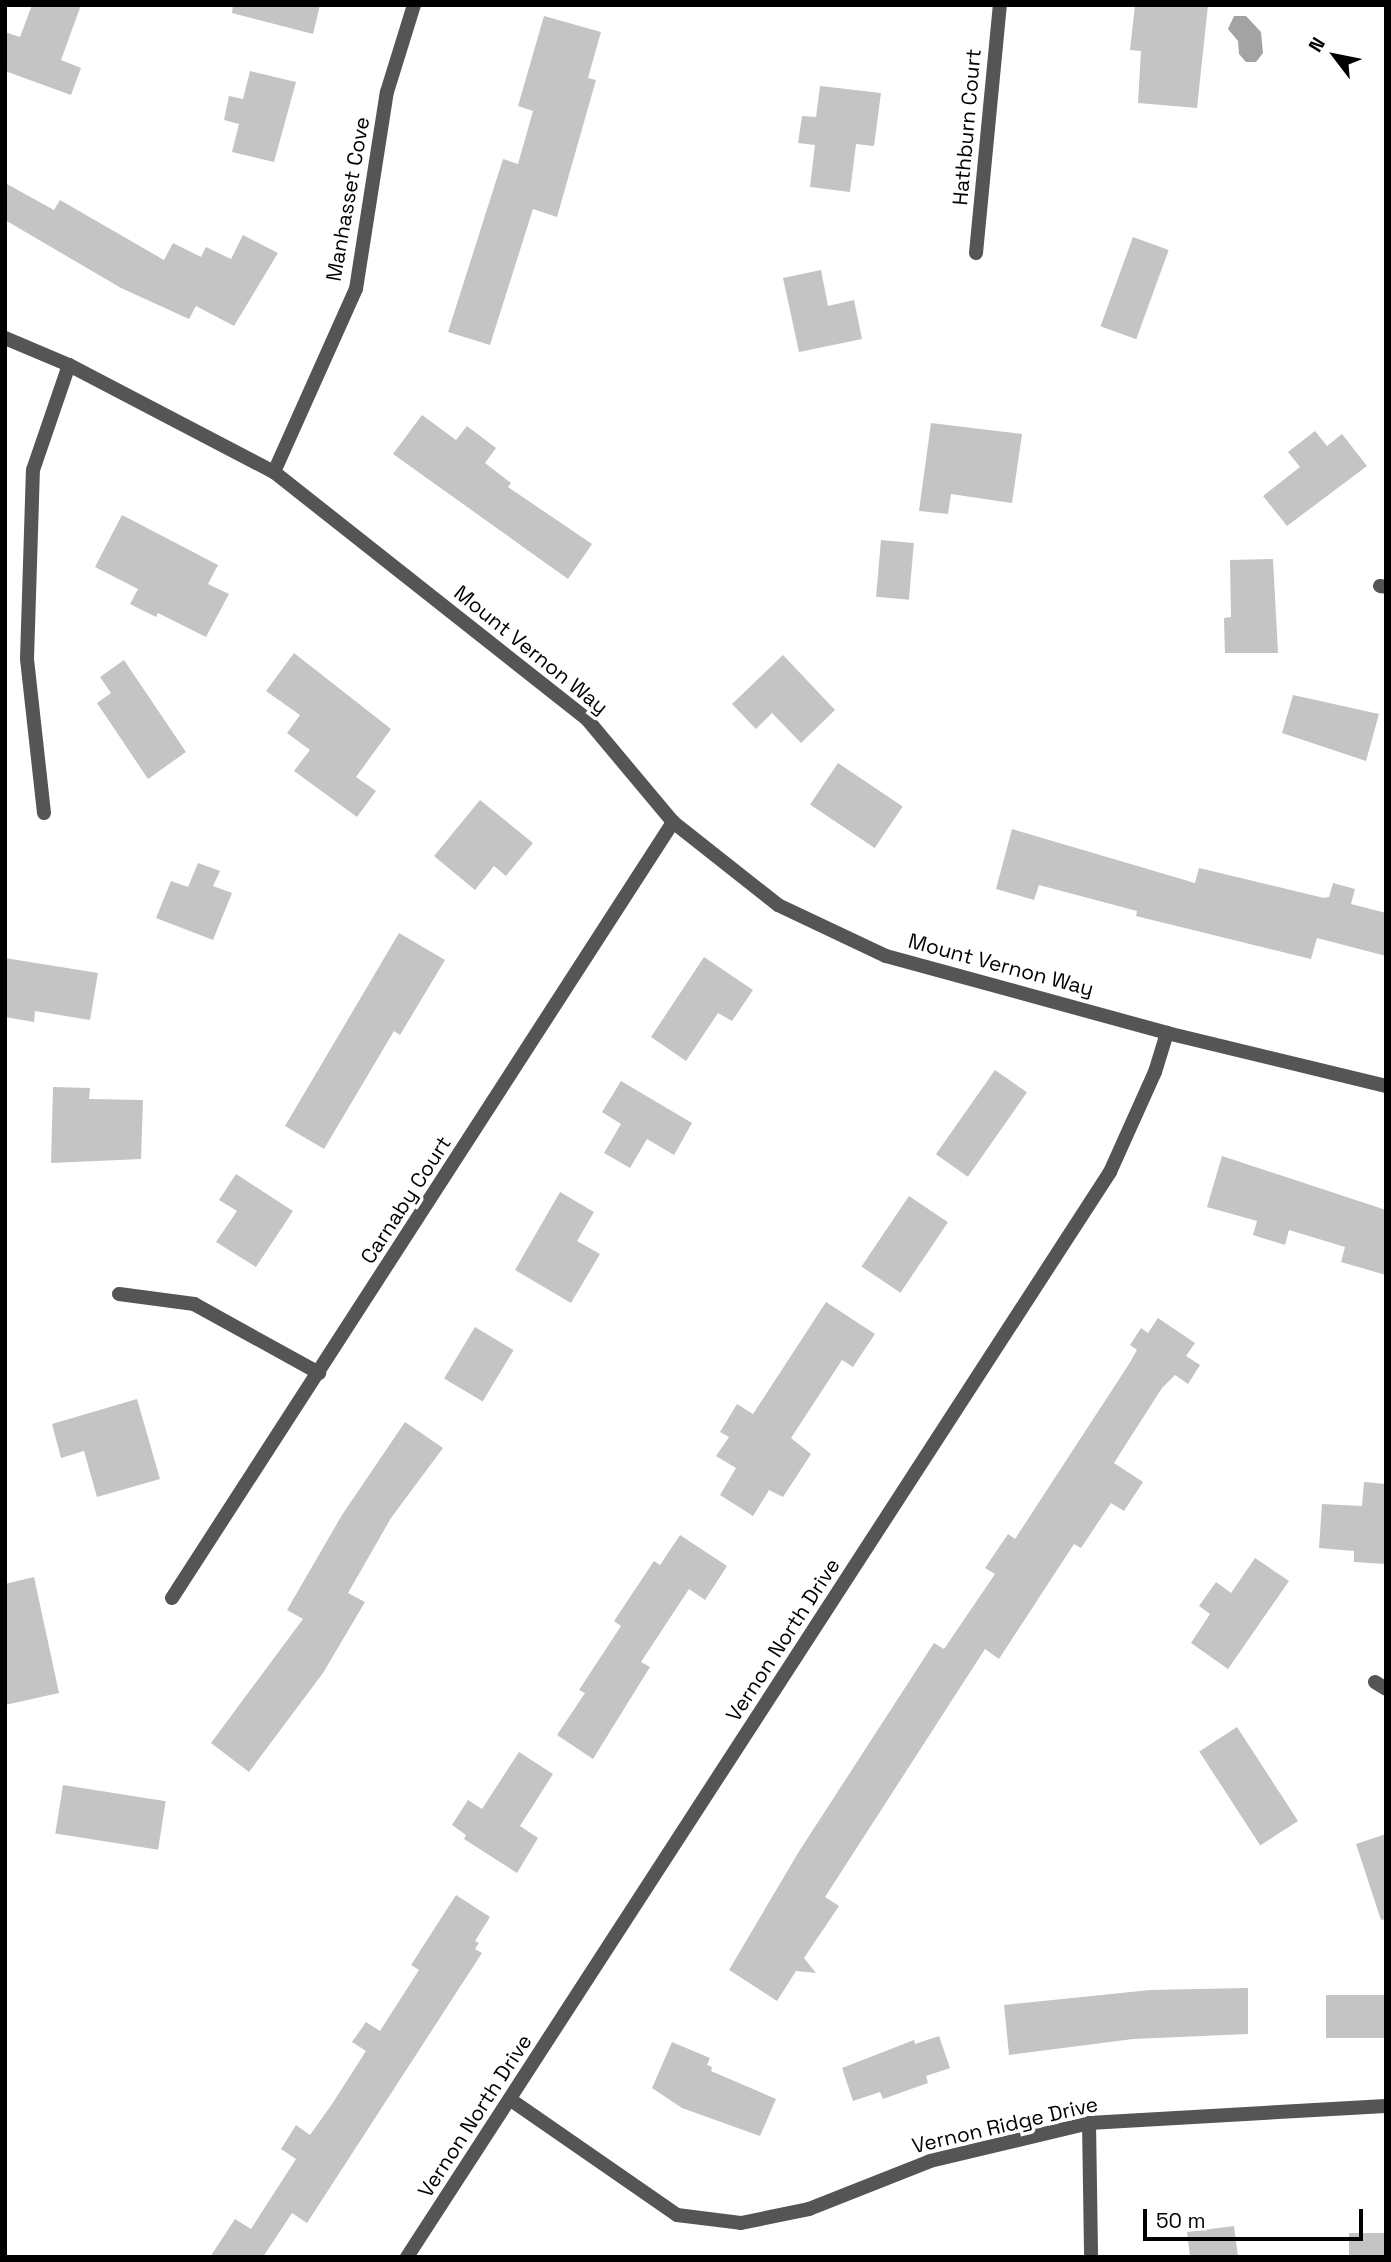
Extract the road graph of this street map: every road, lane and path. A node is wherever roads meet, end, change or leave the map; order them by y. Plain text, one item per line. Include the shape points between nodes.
1 (414, 5) edge
2 (1000, 5) edge
3 (976, 253) dead end
4 (5, 338) edge
5 (69, 365) junction
6 (275, 472) junction
7 (44, 813) dead end
8 (673, 822) junction
9 (1167, 1033) junction
10 (1386, 1086) edge
11 (119, 1294) dead end
12 (319, 1373) junction
13 (172, 1598) dead end
14 (511, 2100) junction
15 (1386, 2106) edge
16 (1089, 2123) junction
17 (407, 2257) edge
18 (1091, 2257) edge

1 - 6 street, Manhasset Cove via 387,92 356,289
2 - 3 street, Hathburn Court
4 - 5 street, Mount Vernon Way
5 - 6 street, Mount Vernon Way
5 - 7 street via 33,470 27,659
6 - 8 street, Mount Vernon Way via 586,718
8 - 9 street, Mount Vernon Way via 778,905 886,956
8 - 12 street, Carnaby Court
9 - 10 street, Mount Vernon Way
9 - 14 street, Vernon North Drive via 1155,1072 1110,1172
11 - 12 street via 194,1304
12 - 13 street, Carnaby Court
14 - 16 street, Vernon Ridge Drive via 677,2215 741,2223 809,2209 930,2161
14 - 17 street, Vernon North Drive
15 - 16 street, Vernon Ridge Drive
16 - 18 street

